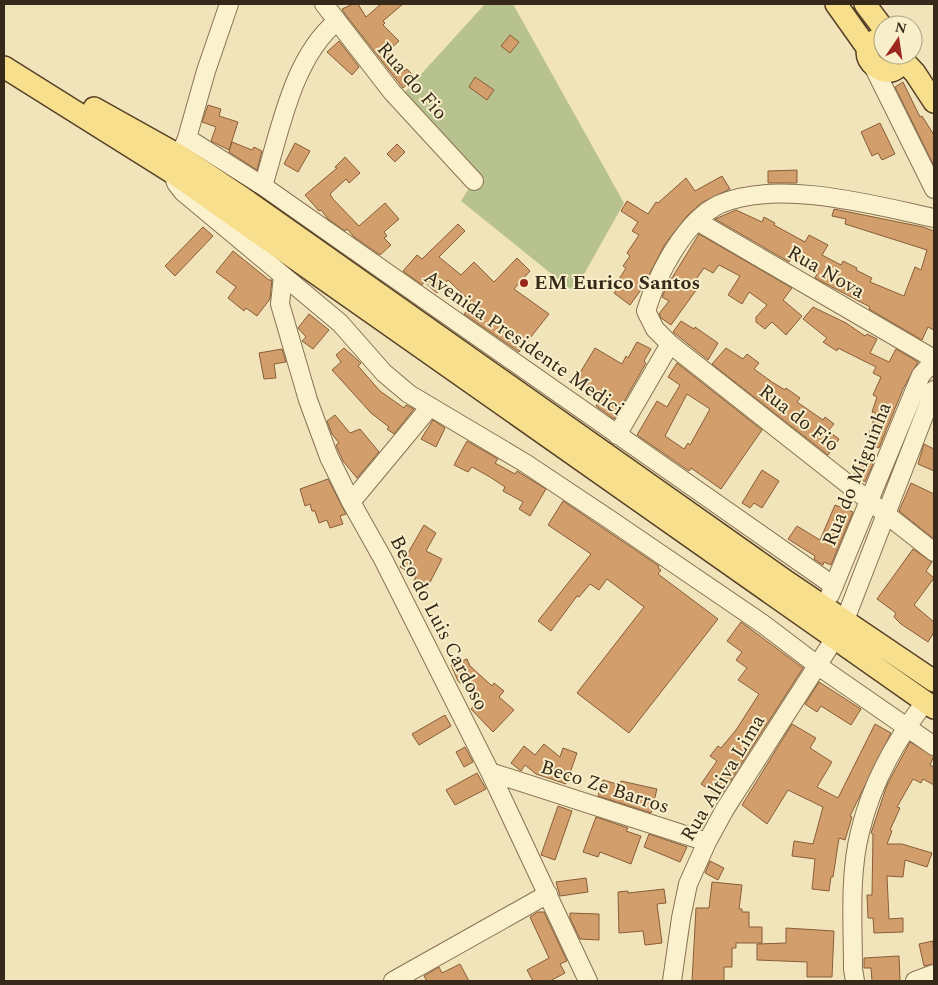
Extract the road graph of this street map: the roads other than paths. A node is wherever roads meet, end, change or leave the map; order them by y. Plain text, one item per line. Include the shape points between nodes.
1 (229, 4) edge
2 (324, 4) edge
3 (836, 4) edge
4 (865, 4) edge
5 (873, 15) edge
6 (336, 22) junction
7 (873, 49) edge
8 (881, 65) edge
9 (883, 65) edge
10 (897, 65) edge
11 (908, 65) edge
12 (4, 66) edge
13 (934, 102) edge
14 (180, 156) junction
15 (474, 181) dead end
16 (263, 186) junction
17 (934, 188) edge
18 (934, 218) edge
19 (697, 221) junction
20 (283, 276) junction
21 (670, 344) junction
22 (934, 360) edge
23 (934, 390) edge
24 (429, 408) junction
25 (617, 435) junction
26 (869, 500) junction
27 (351, 502) junction
28 (886, 513) junction
29 (934, 552) edge
30 (834, 586) junction
31 (780, 588) junction
32 (825, 606) junction
33 (840, 629) junction
34 (817, 665) junction
35 (896, 668) junction
36 (934, 681) edge
37 (930, 705) edge
38 (906, 727) junction
39 (934, 746) edge
40 (490, 772) junction
41 (707, 842) junction
42 (548, 894) junction
43 (934, 974) edge
44 (393, 981) edge
45 (588, 981) edge
46 (672, 981) edge
47 (855, 981) edge
48 (915, 981) edge

1 - 14 street
2 - 6 street, Rua do Fio
3 - 7 main road
4 - 5 main road
6 - 15 street, Rua do Fio via 392,92
6 - 16 street via 316,41 298,75
8 - 17 street
9 - 10 main road via 887,72
11 - 13 main road
12 - 14 main road
14 - 16 street, Avenida Presidente Medici
14 - 20 street via 176,183
14 - 31 main road
16 - 25 street, Avenida Presidente Medici
18 - 19 street via 845,199 773,194 720,205
19 - 21 street, Rua do Fio via 654,283 646,311 655,329
19 - 22 street, Rua Nova
20 - 24 street via 340,323 384,373
20 - 27 street, Beco do Luis Cardoso via 280,304 305,392 329,457
21 - 25 street
21 - 26 street, Rua do Fio
22 - 26 street, Rua do Miguinha via 921,375
23 - 28 street, Rua do Miguinha
24 - 27 street
24 - 34 street via 559,485 763,624
25 - 30 street, Avenida Presidente Medici
26 - 28 street, Rua do Fio
26 - 30 street, Rua do Miguinha
27 - 40 street, Beco do Luis Cardoso
28 - 29 street, Rua do Fio
28 - 33 street, Rua do Miguinha
30 - 32 street, Rua do Miguinha
31 - 32 main road
31 - 33 main road
32 - 33 main road
33 - 34 street, Rua Altiva Lima
33 - 35 main road
34 - 38 street
34 - 41 street, Rua Altiva Lima
35 - 36 main road
35 - 37 main road
37 - 38 street
38 - 39 street
38 - 47 street via 872,793 859,833 854,876 852,969
40 - 41 street, Beco Ze Barros
40 - 42 street, Beco do Luis Cardoso
41 - 46 street, Rua Altiva Lima via 688,884
42 - 44 street
42 - 45 street, Beco do Luis Cardoso
43 - 48 street

